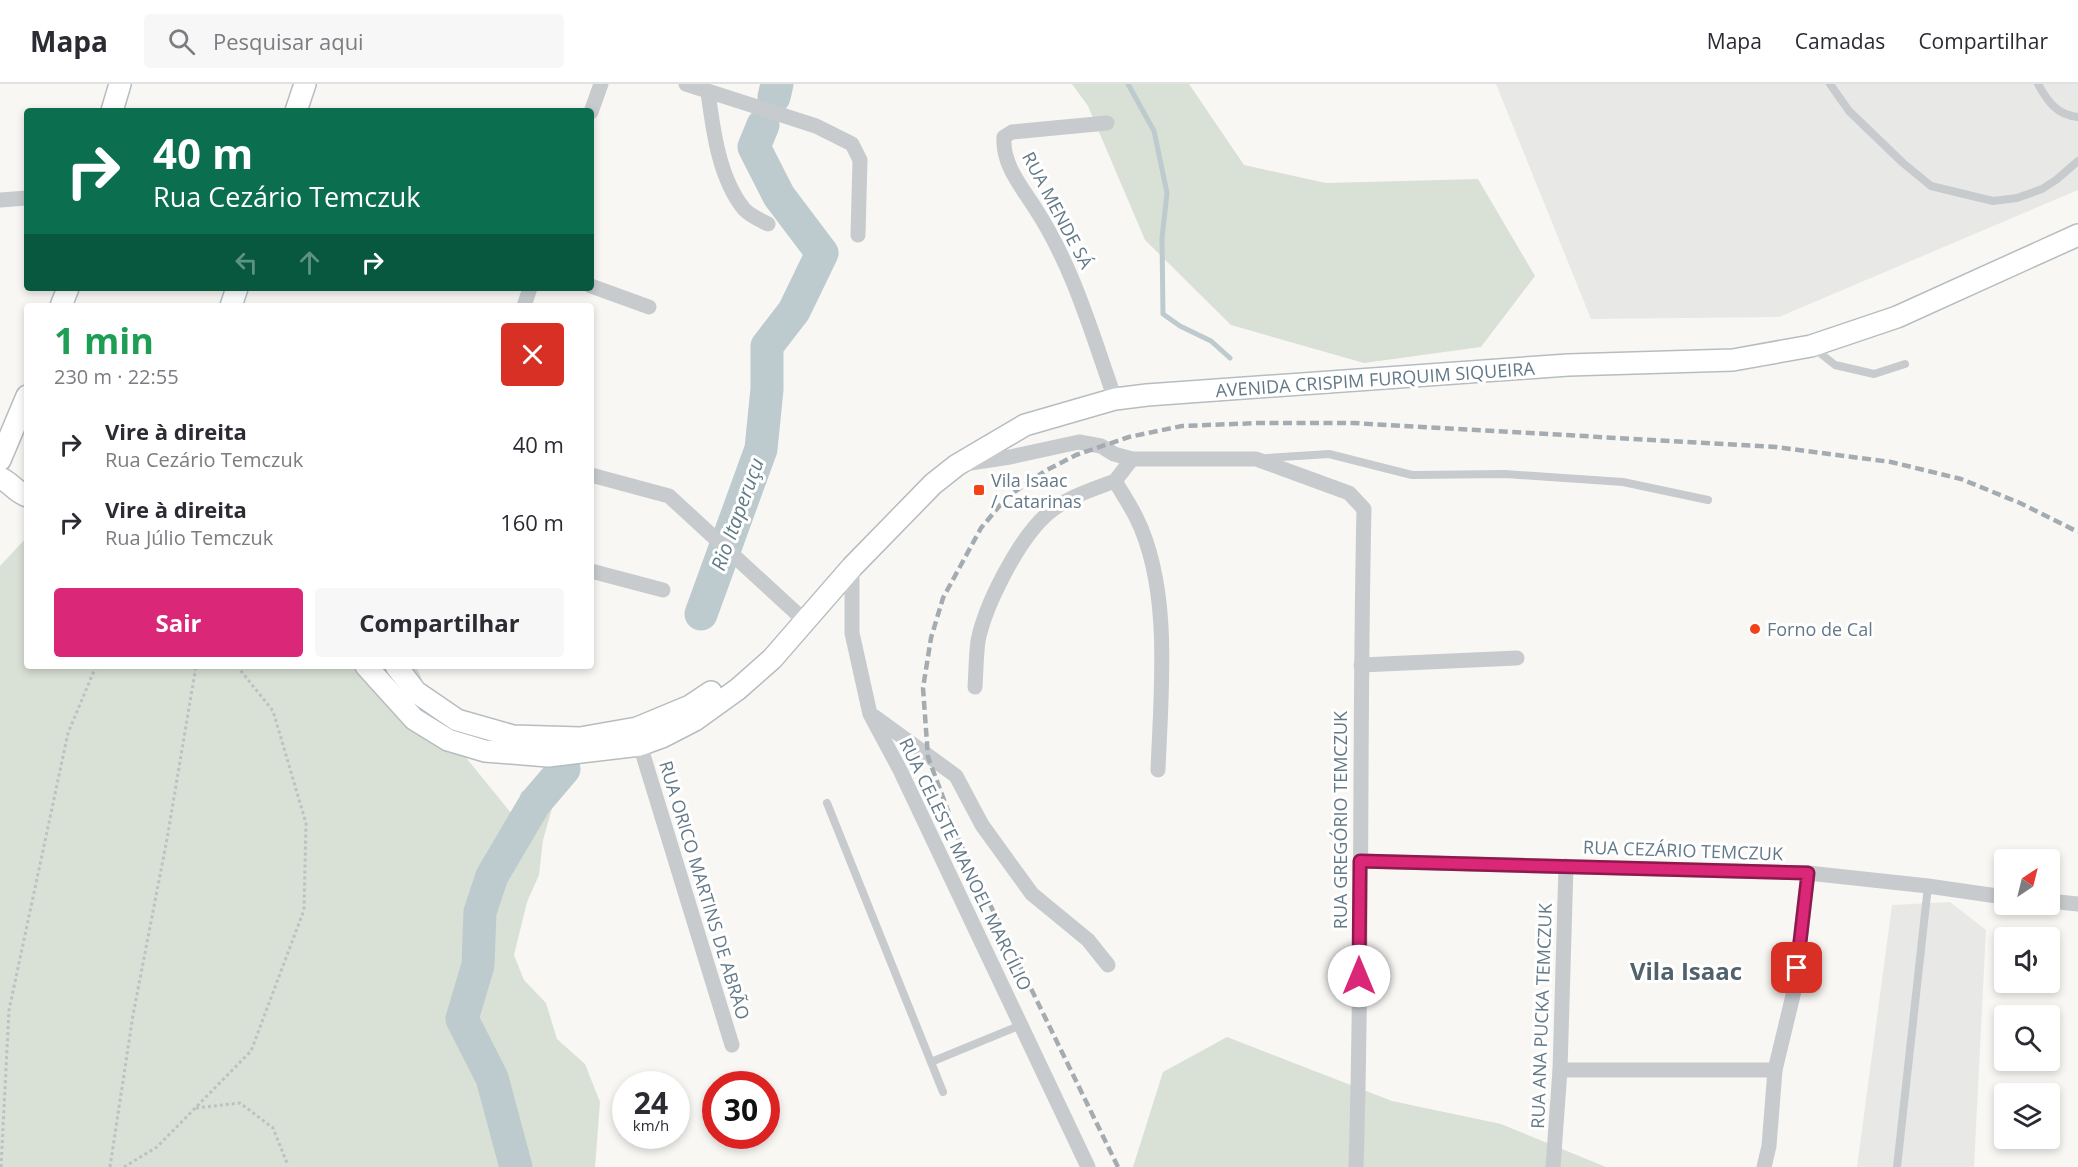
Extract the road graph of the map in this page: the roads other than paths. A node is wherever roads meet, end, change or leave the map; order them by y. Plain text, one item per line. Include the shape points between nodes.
1 (120, 84) edge
2 (305, 84) edge
3 (601, 84) edge
4 (686, 84) edge
5 (1830, 84) edge
6 (2038, 84) edge
7 (708, 92) junction
8 (113, 108) edge
9 (297, 108) edge
10 (592, 108) edge
11 (2078, 117) edge
12 (1107, 123) dead end
13 (2078, 161) edge
14 (24, 198) edge
15 (0, 200) edge
16 (768, 224) dead end
17 (858, 235) dead end
18 (2078, 235) edge
19 (594, 287) edge
20 (649, 307) dead end
21 (1811, 346) junction
22 (1905, 364) dead end
23 (1115, 399) junction
24 (24, 403) edge
25 (1132, 459) junction
26 (1256, 459) junction
27 (0, 460) edge
28 (957, 465) junction
29 (594, 476) edge
30 (12, 480) edge
31 (1115, 482) junction
32 (24, 495) edge
33 (1708, 500) dead end
34 (852, 567) junction
35 (594, 572) edge
36 (663, 590) dead end
37 (805, 621) junction
38 (1517, 658) dead end
39 (1360, 665) junction
40 (369, 669) edge
41 (398, 669) edge
42 (753, 676) junction
43 (975, 687) dead end
44 (870, 714) junction
45 (640, 745) junction
46 (1158, 770) dead end
47 (827, 803) dead end
48 (1360, 861) junction
49 (1566, 866) junction
50 (1808, 873) junction
51 (1928, 886) junction
52 (1994, 896) edge
53 (2060, 902) edge
54 (2078, 904) edge
55 (1108, 965) dead end
56 (1021, 1025) junction
57 (732, 1045) dead end
58 (931, 1062) junction
59 (1560, 1070) junction
60 (1775, 1070) junction
61 (943, 1092) dead end
62 (1088, 1167) edge
63 (1356, 1167) edge
64 (1553, 1167) edge
65 (1764, 1167) edge
66 (1897, 1167) edge

1 - 8 main road
2 - 9 main road
3 - 10 street
4 - 7 street
5 - 13 lane via 1849,111 1931,186 1993,201 2017,198 2042,189
6 - 11 lane via 2056,109 2065,116
7 - 16 street via 714,138 729,183 745,210
7 - 17 street via 816,126 852,144 860,160
12 - 23 street, RUA MENDE SÁ via 1012,132 1005,137 1004,146 1011,172 1045,224 1072,279
14 - 15 street
18 - 21 main road, AVENIDA CRISPIM FURQUIM SIQUEIRA via 1897,317
19 - 20 street
21 - 22 lane via 1835,365 1874,374
21 - 23 main road, AVENIDA CRISPIM FURQUIM SIQUEIRA via 1733,360 1568,365
23 - 28 main road, AVENIDA CRISPIM FURQUIM SIQUEIRA via 1025,425
24 - 27 main road
25 - 26 street
25 - 28 street via 1079,442
25 - 31 street
26 - 33 lane via 1329,454 1412,475 1505,474 1623,482
26 - 39 street, RUA GREGÓRIO TEMCZUK via 1349,493 1364,509
28 - 34 main road, AVENIDA CRISPIM FURQUIM SIQUEIRA via 933,484
29 - 37 street via 669,496
30 - 32 main road via 17,492
31 - 43 street via 1073,496 1045,515 1022,544 996,588 978,640
31 - 46 street via 1137,518 1150,554 1160,609
34 - 37 main road, AVENIDA CRISPIM FURQUIM SIQUEIRA
34 - 44 street, RUA CELESTE MANOEL MARCÍLIO via 852,633
35 - 36 street
37 - 42 main road, AVENIDA CRISPIM FURQUIM SIQUEIRA
38 - 39 street
39 - 48 street, RUA GREGÓRIO TEMCZUK
40 - 45 main road, AVENIDA CRISPIM FURQUIM SIQUEIRA via 414,719 448,740 485,751 548,756
41 - 42 main road, AVENIDA CRISPIM FURQUIM SIQUEIRA via 416,692 457,720 513,736 580,738 637,728 690,706 732,679
42 - 45 main road, AVENIDA CRISPIM FURQUIM SIQUEIRA via 695,720
44 - 55 street via 956,776 981,825 1032,894 1088,940
44 - 56 street, RUA CELESTE MANOEL MARCÍLIO
45 - 57 street, RUA ORICO MARTINS DE ABRÃO
47 - 58 lane
48 - 49 street, RUA CEZÁRIO TEMCZUK
48 - 63 street, RUA GREGÓRIO TEMCZUK
49 - 50 street, RUA CEZÁRIO TEMCZUK
49 - 59 street, RUA ANA PUCKA TEMCZUK
50 - 51 street, RUA CEZÁRIO TEMCZUK
50 - 60 street via 1794,991
51 - 52 street, RUA CEZÁRIO TEMCZUK
51 - 66 lane
53 - 54 street
56 - 58 lane
56 - 62 street, RUA CELESTE MANOEL MARCÍLIO
58 - 61 lane
59 - 60 street
59 - 64 street, RUA ANA PUCKA TEMCZUK
60 - 65 street

